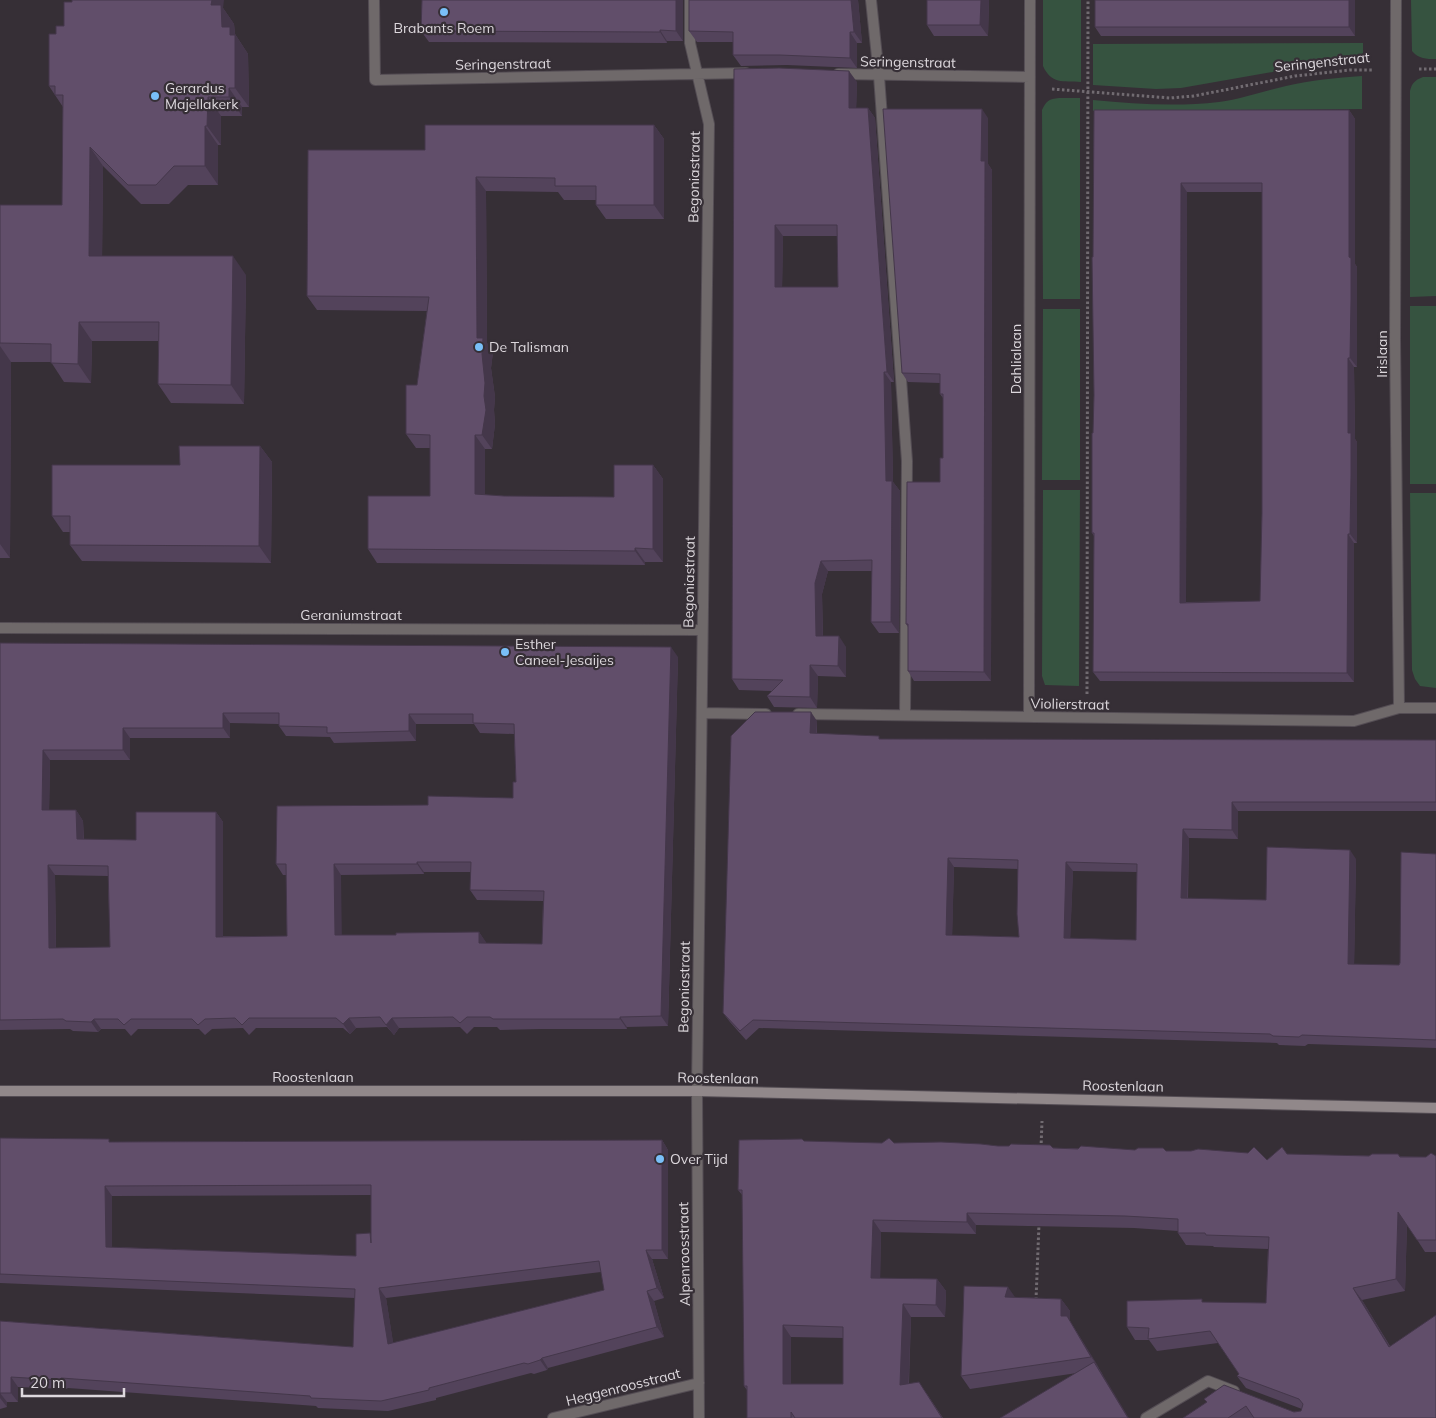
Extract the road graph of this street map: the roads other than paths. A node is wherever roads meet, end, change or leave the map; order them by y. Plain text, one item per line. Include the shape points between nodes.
1 (374, 0) edge
2 (690, 0) edge
3 (871, 0) edge
4 (1030, 0) edge
5 (1396, 0) edge
6 (758, 73) edge
7 (698, 74) junction
8 (824, 74) edge
9 (879, 76) junction
10 (1030, 77) junction
11 (0, 628) edge
12 (702, 630) junction
13 (1399, 708) junction
14 (1436, 708) edge
15 (702, 713) junction
16 (905, 715) junction
17 (1029, 717) junction
18 (696, 1090) junction
19 (0, 1091) edge
20 (1436, 1108) edge
21 (699, 1383) junction
22 (1243, 1394) edge
23 (553, 1418) edge
24 (699, 1418) edge
25 (1146, 1418) edge

1 - 7 street, Seringenstraat via 375,80
2 - 7 street, Begoniastraat via 690,43
3 - 9 street
4 - 10 street, Dahlialaan
5 - 13 street, Irislaan
6 - 7 street, Seringenstraat
7 - 12 street, Begoniastraat via 709,124
8 - 9 street, Seringenstraat
9 - 10 street, Seringenstraat
9 - 16 street via 908,461
10 - 17 street, Dahlialaan
11 - 12 street, Geraniumstraat
12 - 15 street, Begoniastraat
13 - 14 street, Violierstraat
13 - 17 street, Violierstraat via 1354,721
15 - 16 street, Violierstraat
15 - 18 street, Begoniastraat
16 - 17 street, Violierstraat
18 - 19 street, Roostenlaan
18 - 20 street, Roostenlaan
18 - 21 street, Alpenroosstraat
21 - 23 street, Heggenroosstraat
21 - 24 street, Alpenroosstraat
22 - 25 street via 1208,1381

